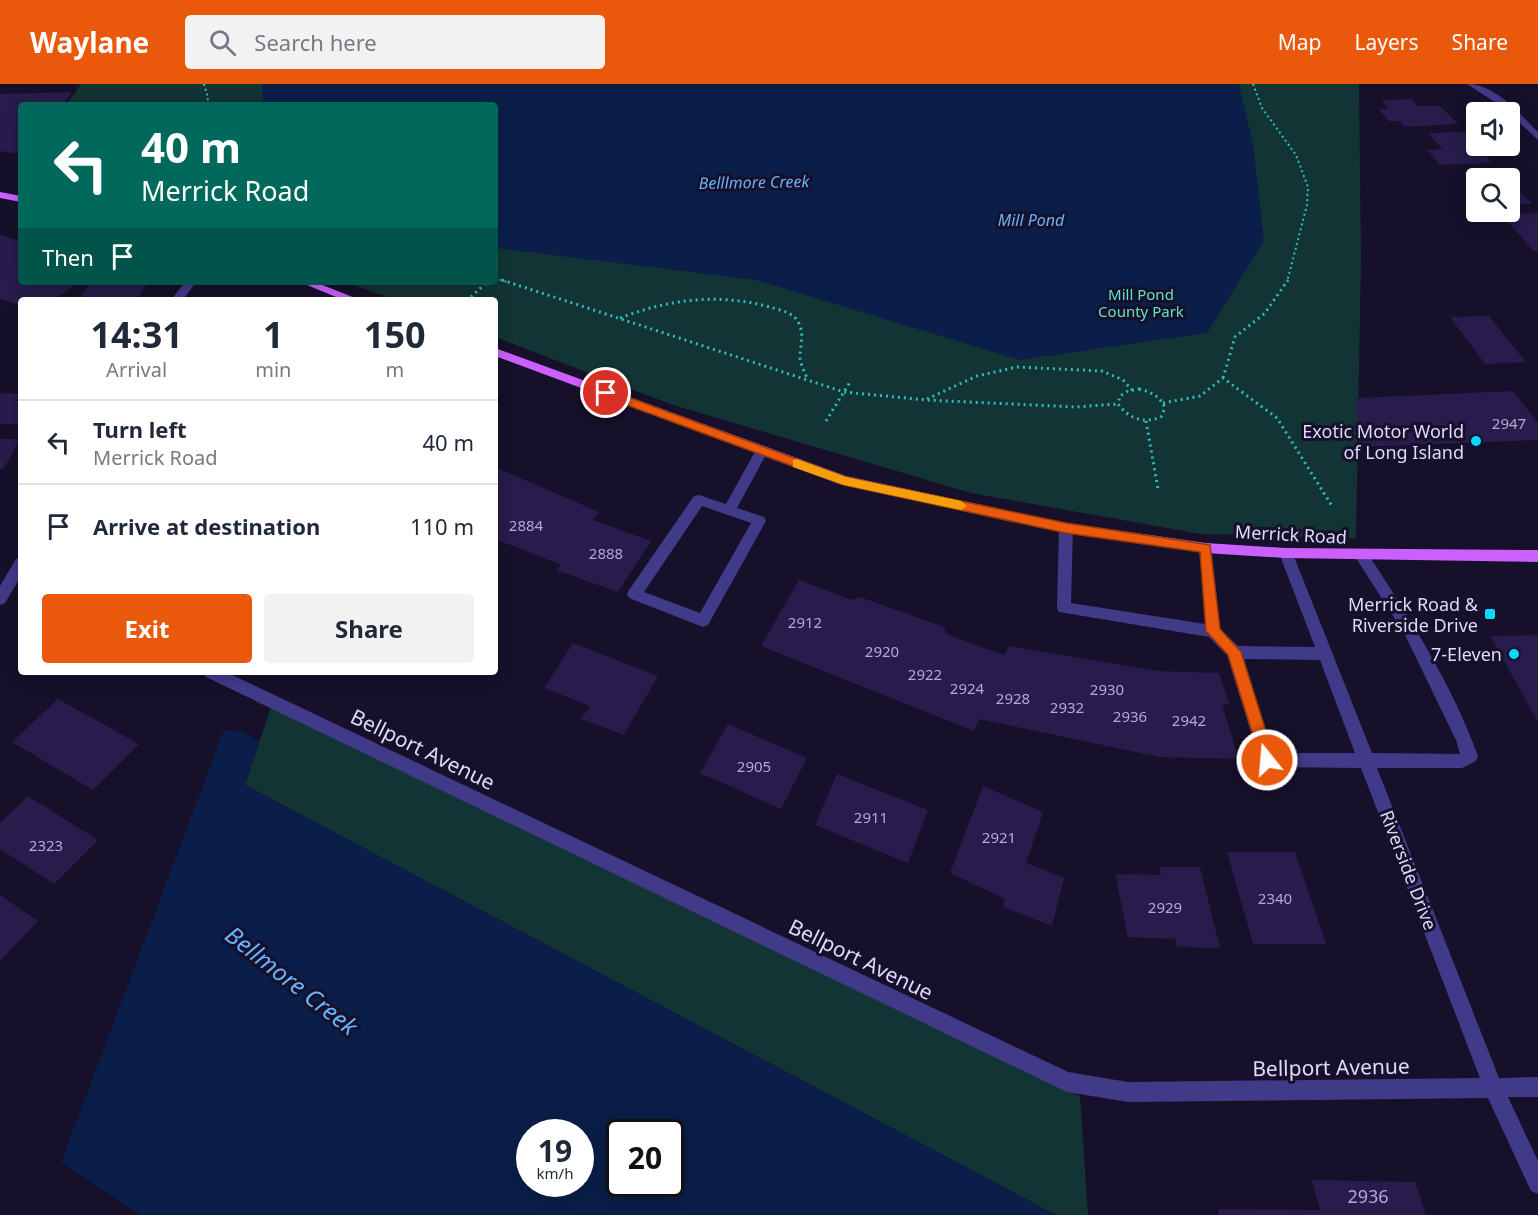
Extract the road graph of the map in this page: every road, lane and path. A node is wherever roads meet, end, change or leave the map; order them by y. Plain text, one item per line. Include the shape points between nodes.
1 (204, 84) edge
2 (1253, 84) edge
3 (1471, 84) edge
4 (207, 102) edge
5 (1538, 137) edge
6 (0, 195) edge
7 (18, 198) edge
8 (498, 279) edge
9 (189, 285) edge
10 (313, 285) edge
11 (484, 285) edge
12 (179, 297) edge
13 (346, 297) edge
14 (471, 297) dead end
15 (619, 319) junction
16 (498, 353) edge
17 (1223, 378) junction
18 (808, 380) junction
19 (850, 382) dead end
20 (1132, 390) junction
21 (844, 392) junction
22 (926, 400) junction
23 (1163, 403) junction
24 (1118, 404) junction
25 (826, 421) dead end
26 (1146, 421) junction
27 (762, 451) junction
28 (1158, 489) dead end
29 (1332, 506) dead end
30 (729, 510) junction
31 (1066, 528) junction
32 (1206, 548) junction
33 (1286, 553) junction
34 (1361, 555) junction
35 (1538, 556) edge
36 (17, 579) edge
37 (0, 598) edge
38 (1213, 631) junction
39 (1234, 652) junction
40 (1325, 654) junction
41 (217, 675) edge
42 (1366, 762) junction
43 (1493, 1087) junction
44 (1538, 1087) edge
45 (1538, 1184) edge

1 - 4 path
2 - 17 path via 1272,126 1303,166 1309,191 1292,271 1267,311 1245,326 1233,343 1231,365
3 - 5 street via 1507,106
6 - 7 main road
8 - 15 path
9 - 12 street
10 - 13 main road
11 - 14 path
15 - 18 path
15 - 18 path via 668,301 708,297 744,300 792,314 799,321 801,363
16 - 27 main road, Merrick Road
17 - 23 path via 1200,396
17 - 29 path via 1277,418
18 - 21 path
19 - 21 path
20 - 22 path via 1123,380 1102,371 1017,368 977,376
20 - 23 path via 1154,394
20 - 24 path via 1121,394
21 - 22 path
21 - 25 path
22 - 24 path via 1075,407
23 - 26 path via 1161,417
24 - 26 path via 1126,415
26 - 28 path
27 - 30 street
27 - 31 main road, Merrick Road via 844,481
30 - 30 street via 699,500 634,594 702,621 759,521
31 - 32 main road, Merrick Road
31 - 38 street via 1064,608
32 - 33 main road, Merrick Road
32 - 38 street
33 - 34 main road, Merrick Road
33 - 40 street, Riverside Drive
34 - 35 main road, Merrick Road
34 - 42 street via 1408,629 1470,756 1462,761
36 - 37 street
38 - 39 street
39 - 40 street
39 - 42 street via 1267,760
40 - 42 street, Riverside Drive
41 - 43 street, Bellport Avenue via 1067,1082 1128,1092
42 - 43 street, Riverside Drive
43 - 44 street, Bellport Avenue
43 - 45 street, Riverside Drive

